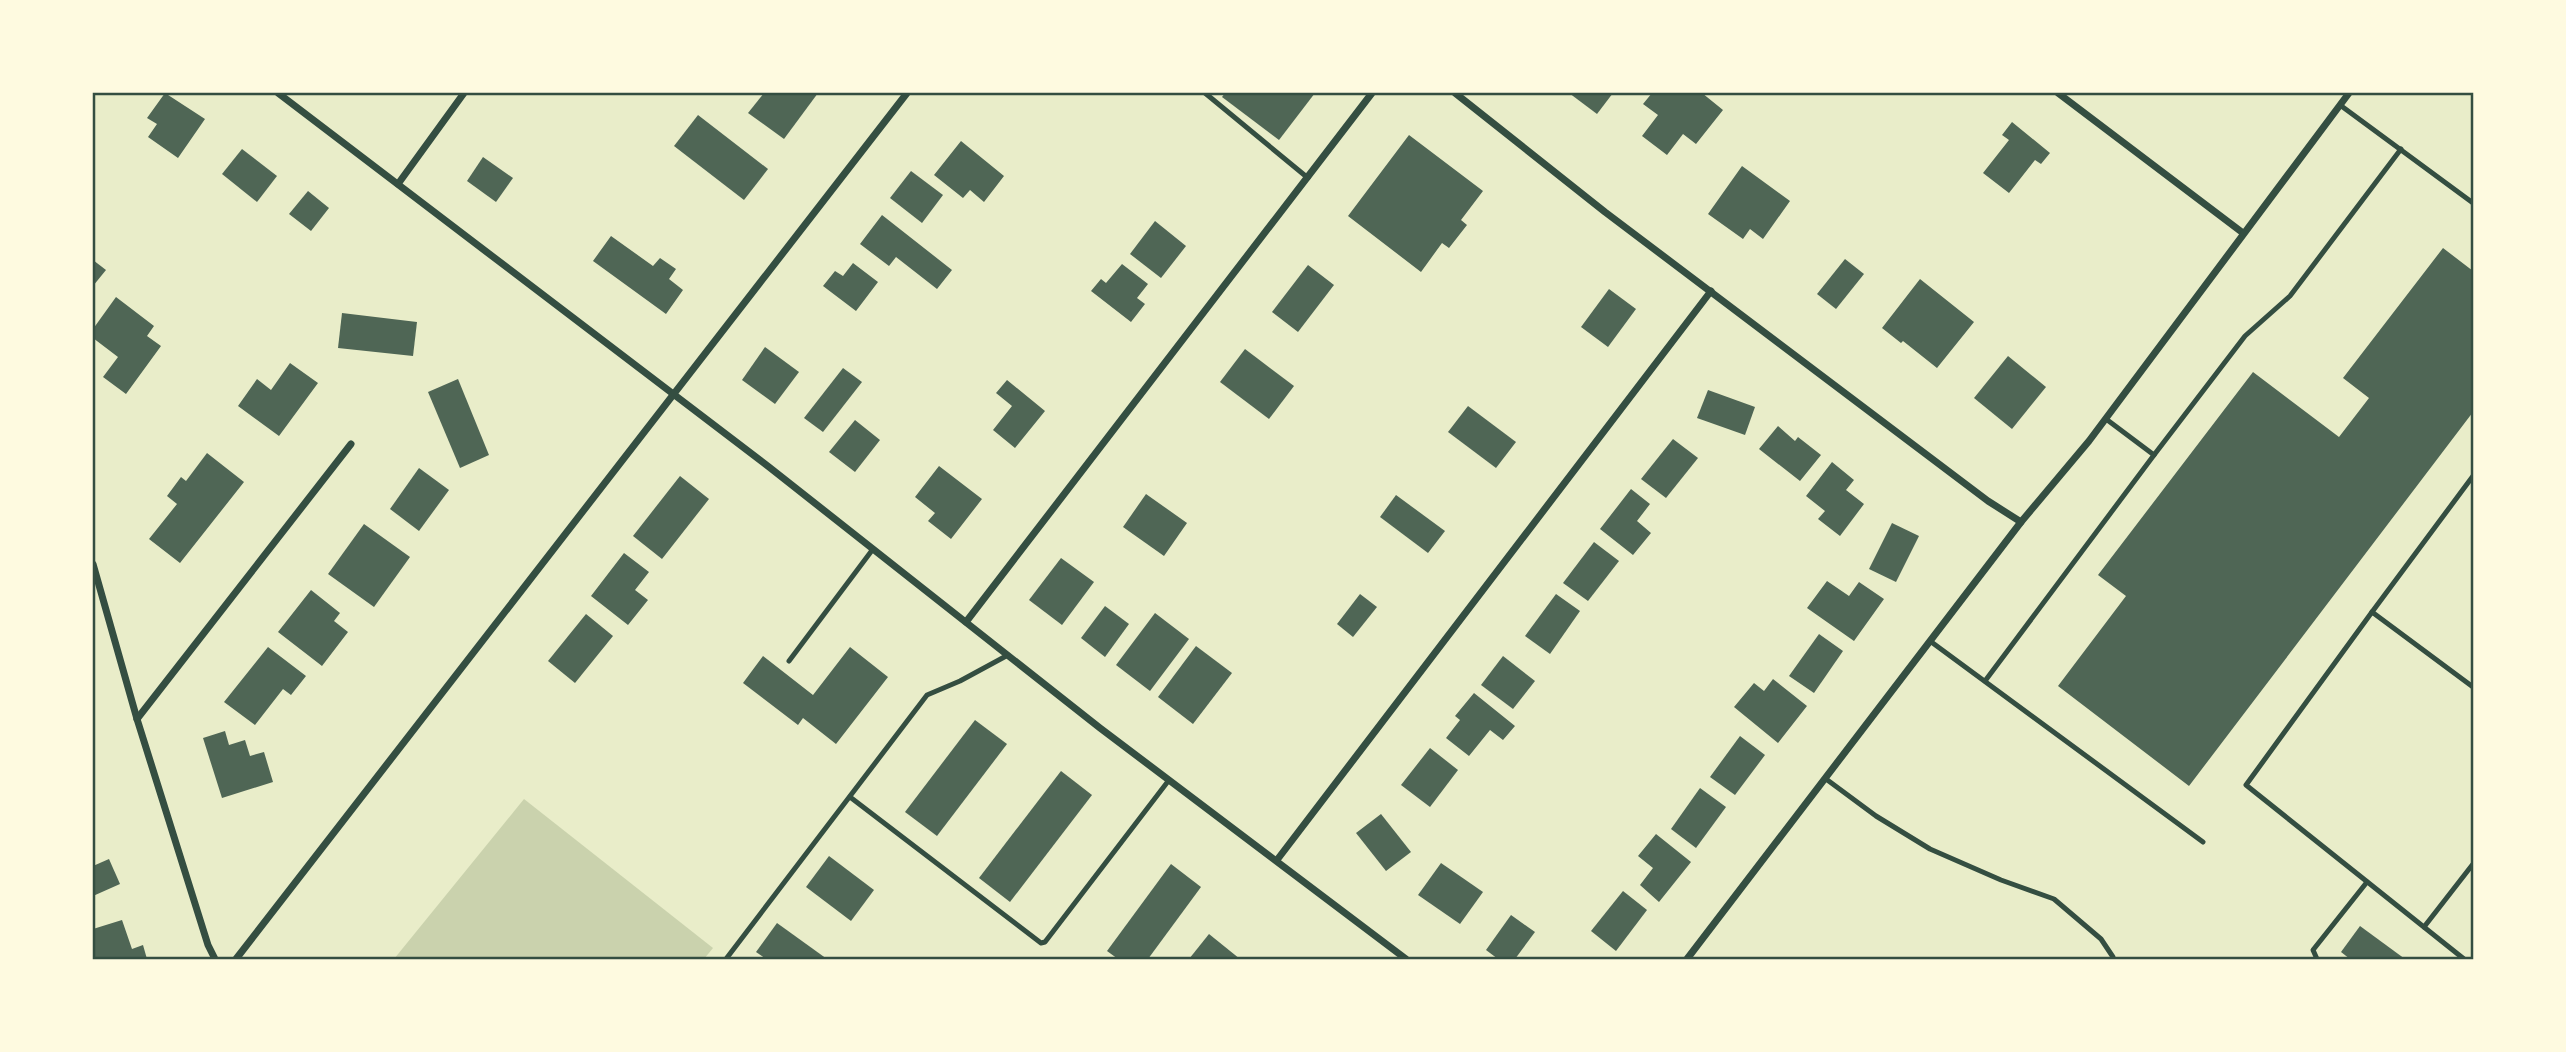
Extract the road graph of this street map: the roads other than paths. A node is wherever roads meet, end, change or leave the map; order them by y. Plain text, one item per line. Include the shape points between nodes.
1 (278, 93) edge
2 (464, 93) edge
3 (907, 93) edge
4 (1205, 93) edge
5 (1372, 93) edge
6 (2058, 93) edge
7 (2349, 93) edge
8 (1460, 94) edge
9 (2340, 104) junction
10 (2401, 149) junction
11 (1308, 178) junction
12 (398, 184) junction
13 (2473, 203) edge
14 (2243, 233) junction
15 (1711, 291) junction
16 (675, 395) junction
17 (2106, 419) junction
18 (351, 444) dead end
19 (2154, 455) junction
20 (2473, 476) edge
21 (2021, 522) junction
22 (873, 549) junction
23 (93, 564) edge
24 (2372, 612) junction
25 (966, 622) junction
26 (1930, 641) junction
27 (1009, 655) junction
28 (789, 661) dead end
29 (1985, 681) junction
30 (2473, 687) edge
31 (137, 719) junction
32 (1826, 779) junction
33 (1169, 780) junction
34 (850, 797) junction
35 (2203, 842) dead end
36 (1277, 860) junction
37 (2473, 864) edge
38 (2367, 882) junction
39 (2424, 928) junction
40 (2114, 958) edge
41 (215, 959) edge
42 (236, 959) edge
43 (727, 959) edge
44 (1406, 959) edge
45 (1686, 959) edge
46 (2317, 959) edge
47 (2464, 959) edge

1 - 12 street
2 - 12 street
3 - 16 street
4 - 11 lane
5 - 11 street
6 - 14 street
7 - 9 street
8 - 15 street
9 - 10 lane
9 - 14 street
10 - 13 lane
10 - 19 lane via 2290,296 2245,336
11 - 25 street
12 - 16 street
14 - 17 street
15 - 21 street
15 - 36 street
16 - 22 street
16 - 42 street
17 - 19 lane
17 - 21 street
18 - 31 street
19 - 29 lane
20 - 24 lane
21 - 26 street
22 - 25 street
22 - 28 lane
23 - 31 street
24 - 30 lane
24 - 38 lane via 2246,785
25 - 27 street
26 - 29 lane
26 - 32 street
27 - 33 street
27 - 34 lane via 926,695
29 - 35 lane
31 - 41 street
32 - 40 lane via 1930,849 2054,899 2101,939
32 - 45 street
33 - 34 lane via 1041,943
33 - 36 street
34 - 43 lane
36 - 44 street
37 - 39 lane
38 - 39 lane
38 - 46 lane via 2313,950
39 - 47 lane

